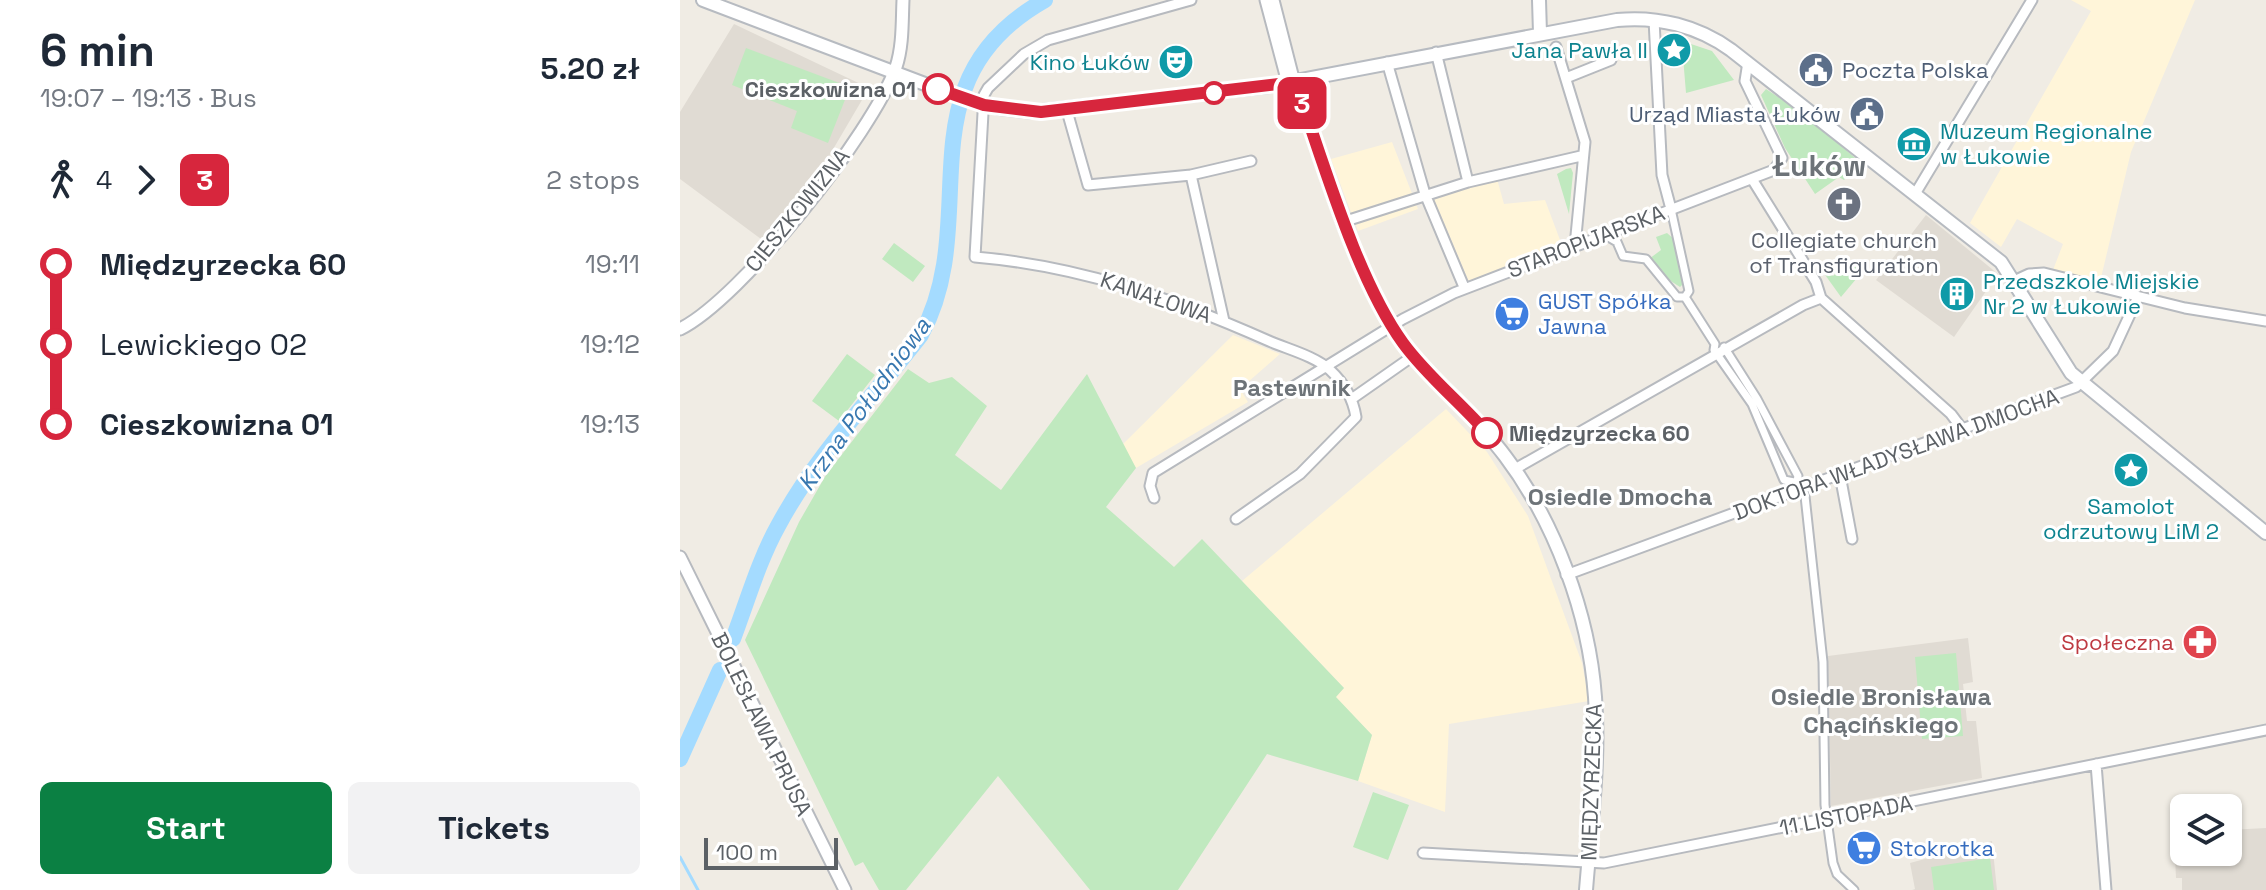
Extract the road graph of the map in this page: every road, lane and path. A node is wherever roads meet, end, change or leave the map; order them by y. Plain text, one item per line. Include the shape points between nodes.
1 (703, 0) edge
2 (903, 0) edge
3 (1191, 0) edge
4 (1265, 0) edge
5 (1274, 0) edge
6 (1539, 0) edge
7 (2032, 0) edge
8 (1654, 20) junction
9 (1540, 33) junction
10 (1556, 47) dead end
11 (1436, 52) junction
12 (1611, 60) dead end
13 (1387, 62) junction
14 (1748, 62) junction
15 (894, 73) junction
16 (1566, 78) junction
17 (1291, 83) junction
18 (978, 103) junction
19 (1067, 111) junction
20 (1581, 156) junction
21 (1251, 161) dead end
22 (1191, 175) junction
23 (1752, 179) junction
24 (1468, 182) junction
25 (1425, 194) junction
26 (1915, 194) junction
27 (1671, 209) junction
28 (1346, 221) junction
29 (1605, 235) junction
30 (1575, 246) junction
31 (2016, 280) junction
32 (1464, 287) junction
33 (1685, 297) junction
34 (2138, 297) junction
35 (1821, 298) junction
36 (1224, 321) junction
37 (2266, 321) edge
38 (1392, 327) junction
39 (680, 329) edge
40 (1719, 349) junction
41 (1413, 356) junction
42 (1328, 368) junction
43 (2082, 383) junction
44 (1353, 398) junction
45 (1755, 402) junction
46 (1963, 430) junction
47 (1515, 469) junction
48 (1840, 475) junction
49 (1799, 490) junction
50 (1154, 498) dead end
51 (1236, 519) dead end
52 (2266, 533) edge
53 (1852, 539) dead end
54 (680, 557) edge
55 (1566, 575) junction
56 (2266, 730) edge
57 (2096, 764) junction
58 (1827, 818) junction
59 (1423, 853) dead end
60 (1588, 864) junction
61 (845, 890) edge
62 (1586, 890) edge
63 (1854, 890) edge
64 (2106, 890) edge

1 - 15 main road
2 - 15 street
3 - 18 street via 1048,40 1024,54
4 - 17 street
5 - 17 street
6 - 9 main road
7 - 26 street
8 - 9 main road via 1617,20
8 - 14 main road via 1702,33
8 - 27 street via 1662,175
9 - 11 main road
10 - 16 street
11 - 13 main road
11 - 24 street
12 - 16 street
13 - 17 main road
13 - 25 street
14 - 23 street, STAROPIJARSKA via 1745,81 1782,163
14 - 26 main road
15 - 18 main road
15 - 39 street, CIESZKOWIZNA via 835,169 804,208 729,292
16 - 20 street via 1584,136
17 - 19 main road
17 - 28 main road, MIĘDZYRZECKA
18 - 19 main road via 1033,112
18 - 36 street, KANAŁOWA via 975,257 1077,271
19 - 22 street via 1088,185
20 - 24 street
20 - 30 street
21 - 22 street
22 - 36 street
23 - 27 street, STAROPIJARSKA
23 - 35 street
24 - 25 street
25 - 28 street
25 - 32 street
26 - 31 main road
27 - 29 street, STAROPIJARSKA
27 - 33 street via 1689,291
28 - 38 main road, MIĘDZYRZECKA
29 - 30 street, STAROPIJARSKA
29 - 33 street via 1617,242 1623,256 1646,259 1677,297
30 - 32 street, STAROPIJARSKA
31 - 34 street via 2044,273
31 - 43 main road via 2054,348
32 - 38 street, STAROPIJARSKA
33 - 40 street
34 - 37 street
34 - 43 street, DOKTORA WŁADYSŁAWA DMOCHA via 2113,351
35 - 40 street
35 - 46 street
36 - 42 street, KANAŁOWA
38 - 41 main road, MIĘDZYRZECKA
38 - 42 street
40 - 45 street
40 - 47 street
41 - 44 street
41 - 47 main road, MIĘDZYRZECKA
42 - 44 street
42 - 50 street via 1153,473
43 - 46 street, DOKTORA WŁADYSŁAWA DMOCHA
43 - 52 main road
44 - 51 street via 1356,417 1310,465
45 - 49 street via 1798,476
45 - 49 street via 1784,480
46 - 48 street, DOKTORA WŁADYSŁAWA DMOCHA
47 - 55 main road, MIĘDZYRZECKA
48 - 49 street, DOKTORA WŁADYSŁAWA DMOCHA
48 - 53 street
49 - 55 street, DOKTORA WŁADYSŁAWA DMOCHA
49 - 58 street via 1822,653
54 - 61 street, BOLESŁAWA PRUSA
55 - 60 main road, MIĘDZYRZECKA via 1596,699
56 - 57 street, 11 LISTOPADA
57 - 58 street, 11 LISTOPADA
57 - 64 street
58 - 60 street, 11 LISTOPADA
58 - 63 street via 1836,873
59 - 60 street, 11 LISTOPADA
60 - 62 main road, MIĘDZYRZECKA

